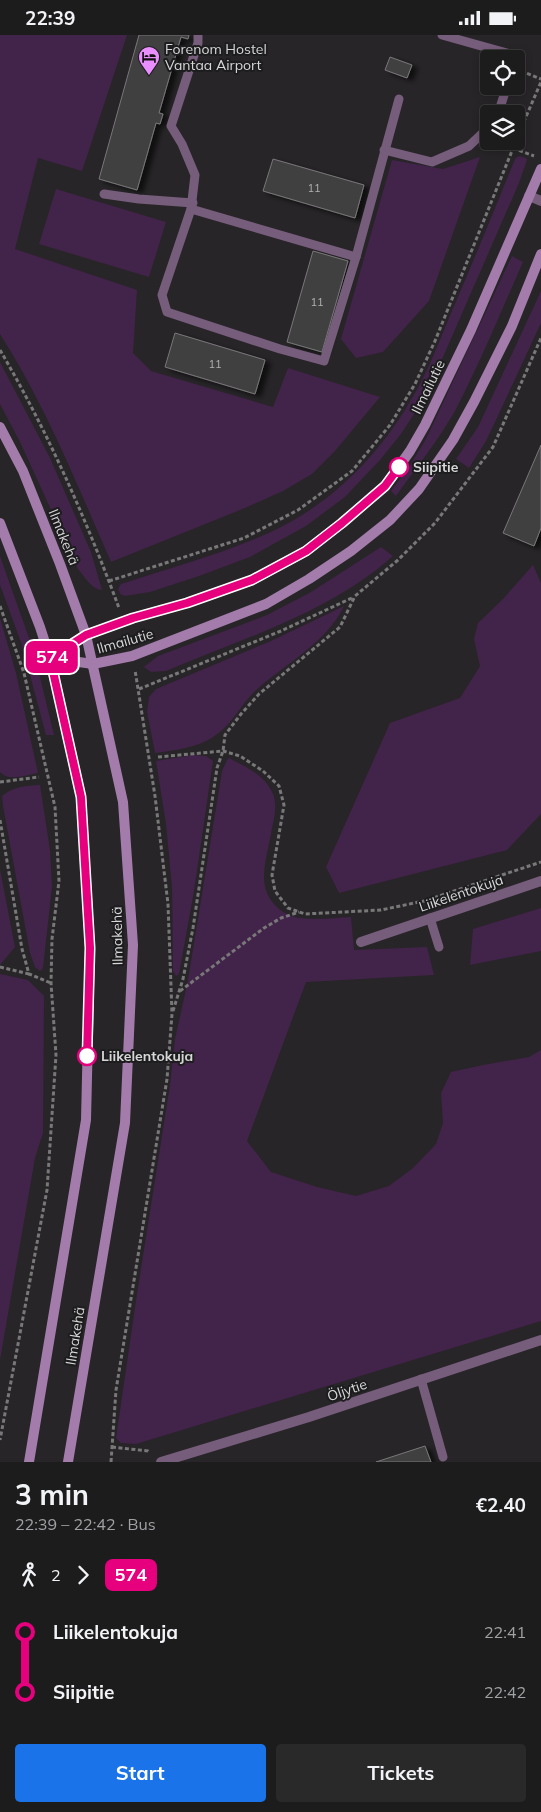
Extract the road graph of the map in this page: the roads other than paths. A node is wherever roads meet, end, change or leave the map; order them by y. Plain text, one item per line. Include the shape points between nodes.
1 (198, 35) edge
2 (442, 35) edge
3 (496, 50) edge
4 (399, 99) dead end
5 (480, 136) edge
6 (384, 150) junction
7 (541, 169) edge
8 (104, 194) dead end
9 (529, 196) junction
10 (541, 201) edge
11 (192, 206) junction
12 (541, 254) edge
13 (356, 257) junction
14 (0, 427) edge
15 (0, 523) edge
16 (86, 635) junction
17 (50, 658) junction
18 (93, 664) junction
19 (541, 881) edge
20 (430, 918) junction
21 (361, 942) dead end
22 (439, 947) dead end
23 (541, 1340) edge
24 (420, 1379) junction
25 (443, 1457) dead end
26 (29, 1462) edge
27 (68, 1462) edge
28 (161, 1462) edge

1 - 11 lane via 171,126 195,175
2 - 3 lane
4 - 6 lane
5 - 6 lane via 469,146 432,162
6 - 13 lane
7 - 9 main road, Ilmailutie
8 - 11 lane
9 - 10 street
9 - 16 main road, Ilmailutie via 471,330 425,425 385,486 306,551 252,580
11 - 13 lane
11 - 13 lane via 162,295 167,312 280,349 324,361
12 - 18 main road, Ilmailutie via 512,326 453,440 419,489 390,520 351,551 266,604 132,656
14 - 16 main road, Ilmakehä via 23,471
15 - 17 main road, Ilmakehä
16 - 17 main road, Ilmailutie
16 - 18 main road, Ilmakehä
17 - 18 main road, Ilmailutie
17 - 26 main road, Ilmakehä via 81,797 90,948 86,1120
18 - 27 main road, Ilmakehä via 123,802 133,945 125,1123
19 - 20 street, Liikelentokuja
20 - 21 street, Liikelentokuja
20 - 22 lane
23 - 24 street, Öljytie
24 - 25 lane
24 - 28 street, Öljytie

